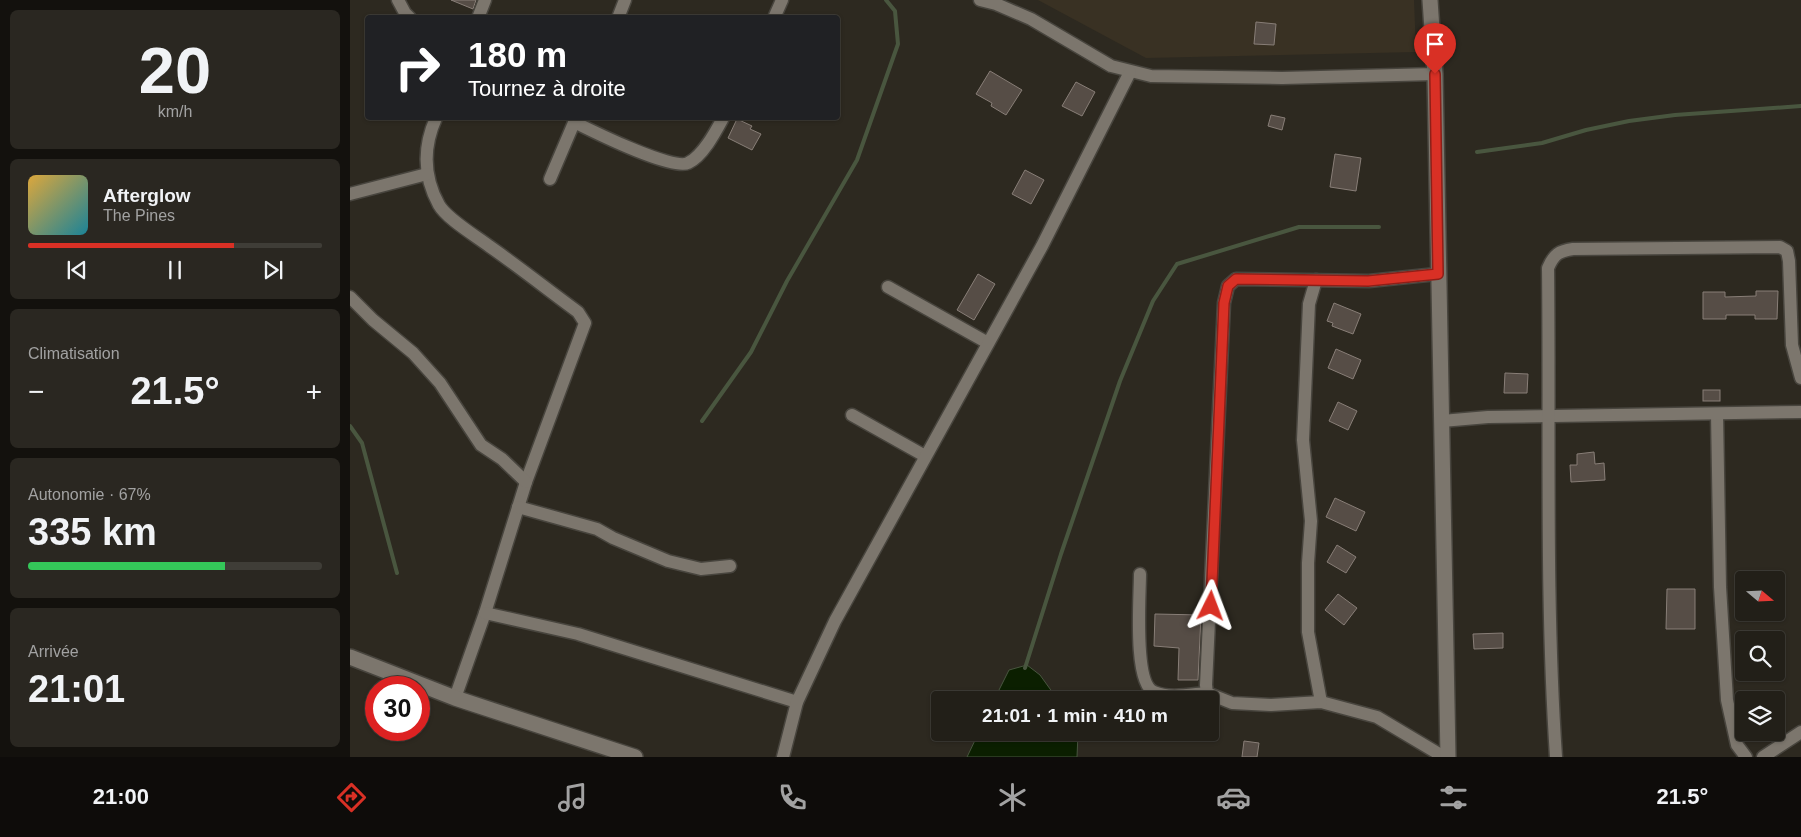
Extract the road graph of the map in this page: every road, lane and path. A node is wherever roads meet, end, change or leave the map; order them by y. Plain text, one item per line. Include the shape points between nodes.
1 (398, 0) edge
2 (485, 0) edge
3 (625, 0) edge
4 (782, 0) edge
5 (980, 0) edge
6 (1430, 0) edge
7 (406, 15) edge
8 (479, 15) edge
9 (619, 15) edge
10 (775, 15) edge
11 (1130, 72) junction
12 (1435, 74) junction
13 (435, 120) edge
14 (575, 120) edge
15 (722, 120) edge
16 (427, 174) junction
17 (550, 179) dead end
18 (351, 193) edge
19 (1438, 274) junction
20 (1316, 280) junction
21 (888, 287) dead end
22 (350, 297) edge
23 (988, 342) junction
24 (1801, 378) edge
25 (1801, 412) edge
26 (1717, 414) junction
27 (852, 415) dead end
28 (1549, 415) junction
29 (1442, 421) junction
30 (925, 456) junction
31 (526, 482) junction
32 (518, 507) junction
33 (730, 566) dead end
34 (1140, 574) dead end
35 (485, 613) junction
36 (350, 657) edge
37 (1152, 691) edge
38 (1208, 691) edge
39 (455, 698) junction
40 (1219, 698) edge
41 (796, 702) junction
42 (1321, 702) junction
43 (1801, 732) edge
44 (635, 757) edge
45 (783, 757) edge
46 (1444, 757) edge
47 (1448, 757) edge
48 (1556, 757) edge
49 (1746, 757) edge
50 (1763, 757) edge

1 - 7 street
2 - 8 street
3 - 9 street
4 - 10 street
5 - 11 street via 1031,19 1059,33 1084,52
6 - 12 main road
11 - 12 street via 1151,76 1282,78
11 - 23 street via 1042,246
12 - 19 main road
13 - 16 street via 427,144
14 - 15 street via 636,150 674,164 687,164 696,158
14 - 17 street
16 - 18 street
16 - 31 street via 440,207 578,312 585,323
19 - 20 street via 1368,281
19 - 29 main road
20 - 38 street via 1236,279 1228,286 1224,303
20 - 42 street via 1309,304 1303,440 1311,521 1308,632
21 - 23 street
22 - 31 street via 413,353 440,383 481,445 502,459
23 - 30 street
24 - 28 street via 1792,345 1789,261 1786,251 1780,247 1560,250 1548,268
25 - 26 street
26 - 28 street
26 - 49 street via 1720,587 1727,700 1737,746
27 - 30 street
28 - 29 street
28 - 48 street via 1547,514
29 - 47 main road
30 - 41 street via 866,563
31 - 32 street
32 - 33 street via 596,529 668,561 701,569
32 - 35 street
34 - 37 street via 1140,660 1144,680
35 - 39 street
35 - 41 street via 578,634
36 - 39 main road
39 - 44 main road
40 - 42 street via 1232,703 1272,705
41 - 45 street
42 - 46 street via 1377,717
43 - 50 street

